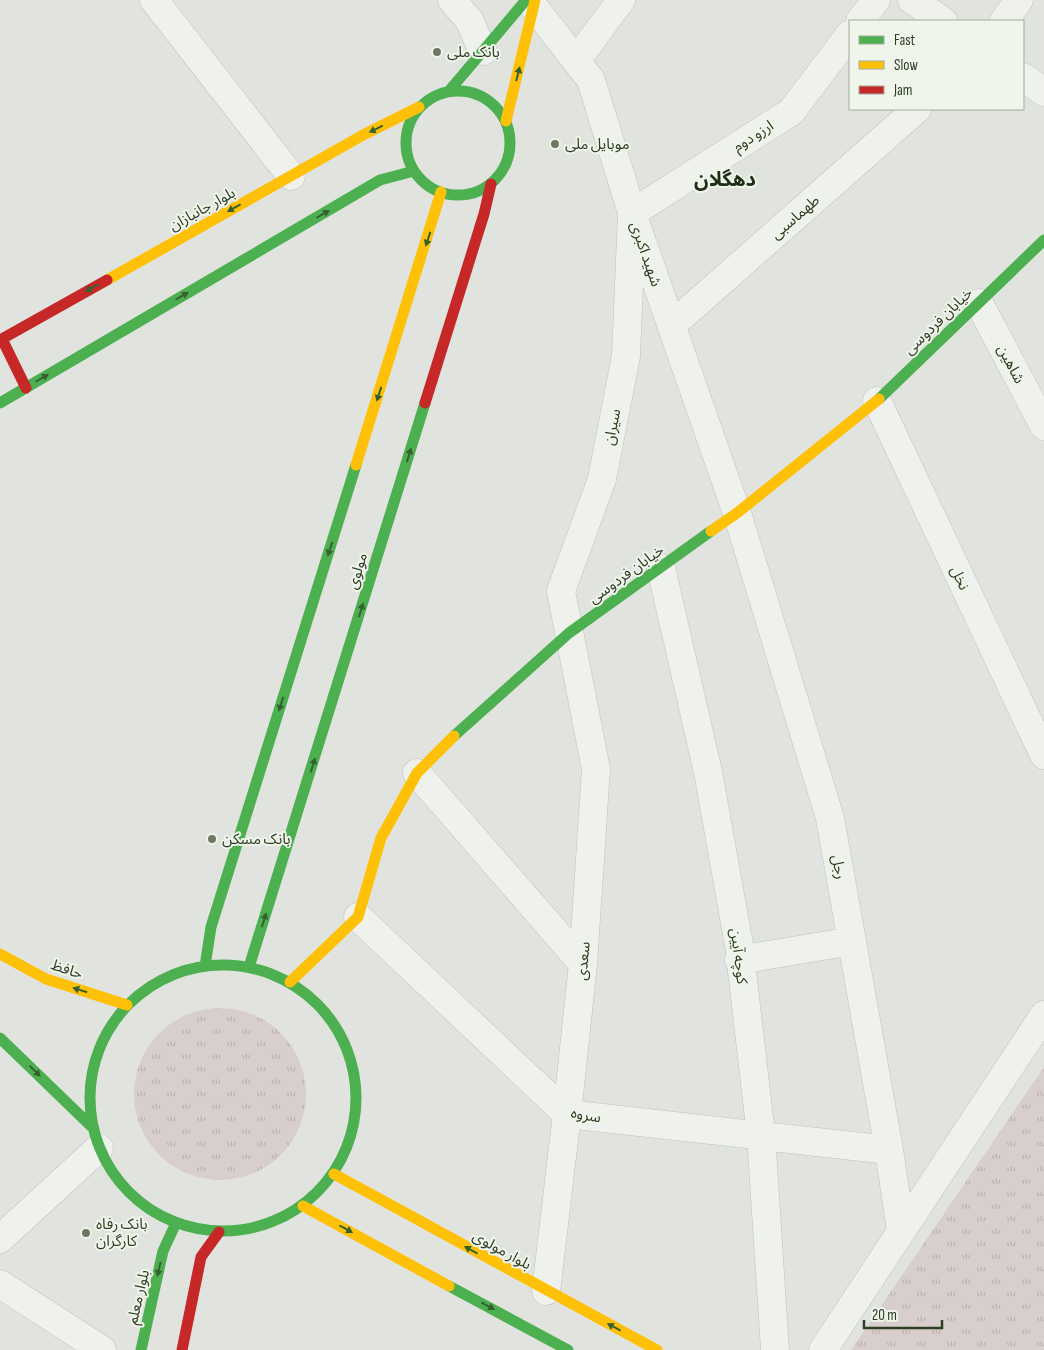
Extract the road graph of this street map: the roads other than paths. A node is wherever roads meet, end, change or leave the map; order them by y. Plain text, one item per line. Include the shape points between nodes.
1 (154, 0) edge
2 (621, 0) edge
3 (876, 0) edge
4 (912, 0) edge
5 (1019, 0) edge
6 (532, 2) edge
7 (461, 10) edge
8 (861, 20) edge
9 (942, 20) edge
10 (1005, 20) edge
11 (849, 35) edge
12 (483, 51) junction
13 (576, 62) junction
14 (1024, 77) edge
15 (449, 91) junction
16 (1044, 92) edge
17 (419, 107) junction
18 (916, 110) edge
19 (506, 121) junction
20 (414, 171) junction
21 (291, 176) junction
22 (491, 184) junction
23 (441, 192) junction
24 (632, 213) junction
25 (1044, 240) edge
26 (979, 303) junction
27 (672, 325) junction
28 (1, 340) edge
29 (26, 388) junction
30 (877, 401) junction
31 (0, 403) edge
32 (1044, 426) edge
33 (737, 513) junction
34 (661, 568) junction
35 (569, 633) junction
36 (1044, 755) edge
37 (417, 773) junction
38 (358, 917) junction
39 (852, 941) junction
40 (0, 954) edge
41 (739, 960) junction
42 (583, 964) junction
43 (204, 966) junction
44 (248, 966) junction
45 (290, 982) junction
46 (127, 1005) junction
47 (1044, 1015) edge
48 (0, 1038) edge
49 (567, 1114) junction
50 (760, 1135) junction
51 (95, 1138) junction
52 (889, 1150) junction
53 (334, 1174) junction
54 (303, 1206) junction
55 (176, 1223) junction
56 (901, 1231) junction
57 (219, 1232) junction
58 (0, 1239) edge
59 (0, 1284) edge
60 (546, 1291) junction
61 (102, 1350) edge
62 (141, 1350) edge
63 (182, 1350) edge
64 (568, 1350) edge
65 (657, 1350) edge
66 (775, 1350) edge
67 (823, 1350) edge

1 - 21 street
2 - 13 street
3 - 8 street
4 - 9 street
5 - 10 street
6 - 12 street
6 - 13 street, شهید اکبری
19 -> 6 street
7 - 12 street
11 - 24 street, ارزو دوم via 791,112
12 - 15 street
13 - 24 street, شهید اکبری via 591,80
14 - 16 street
15 - 17 street
15 - 19 street via 466,91 482,96 497,106
17 - 20 street via 406,138 407,156
17 -> 21 street, بلوار جانبازان
18 - 27 street, طهماسبی
19 - 22 street via 511,138 509,155 503,171
20 - 23 street via 426,184
29 -> 20 street via 380,180
21 -> 28 street, بلوار جانبازان
22 - 23 street via 475,192 458,195
44 -> 22 street, مولوی
23 -> 43 street via 210,927
24 - 27 street, شهید اکبری
24 - 35 street, سیران via 626,356 602,480 561,591
25 - 26 street, خیابان فردوسی
26 - 30 street, خیابان فردوسی
26 - 32 street, شاهین
27 - 33 street, شهید اکبری
28 - 29 street
29 - 31 street
30 - 33 street, خیابان فردوسی
30 - 36 street, نخل
33 - 34 street, خیابان فردوسی
33 - 39 street, رجل via 830,818
34 - 35 street, خیابان فردوسی
34 - 41 street, کوچه آیین via 708,772
35 - 37 street, خیابان فردوسی
35 - 42 street, سعدی via 596,769
37 - 38 street, خیابان فردوسی via 381,838
37 - 42 street
38 - 45 street
38 - 49 street, سروه
39 - 41 street
39 - 52 street, رجل
46 -> 40 street, حافظ via 46,979
41 - 50 street, کوچه آیین
42 - 49 street, سعدی
43 - 44 street
43 - 46 street via 162,978
44 - 45 street
45 - 53 street via 324,1010 348,1048 357,1090 354,1126
46 - 51 street via 102,1041 90,1083
47 - 56 street
48 -> 51 street
49 - 50 street, سروه
49 - 60 street, سعدی
50 - 52 street, سروه
50 - 66 street, کوچه آیین
51 - 55 street via 117,1180 144,1206
51 - 58 street
52 - 56 street, رجل
53 - 54 street
60 -> 53 street, بلوار مولوی
54 - 57 street via 263,1226
54 -> 64 street
55 - 57 street
55 -> 62 street, بلوار معلم via 163,1252
56 - 67 street
57 - 63 street via 201,1257
59 - 61 street
65 -> 60 street, بلوار مولوی

